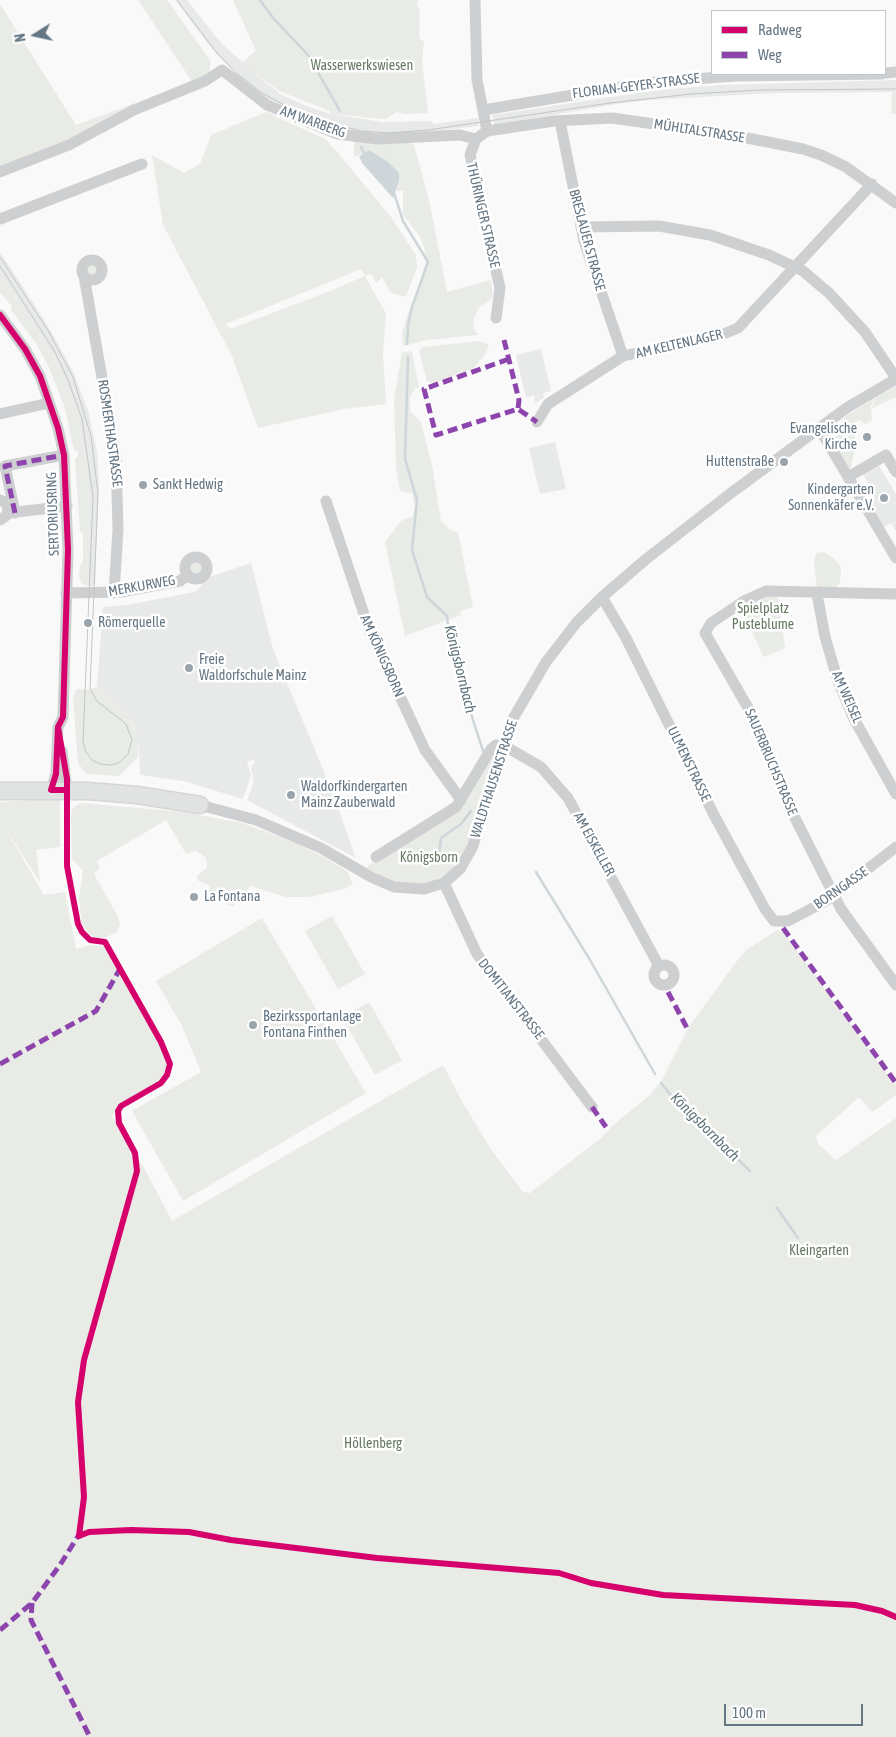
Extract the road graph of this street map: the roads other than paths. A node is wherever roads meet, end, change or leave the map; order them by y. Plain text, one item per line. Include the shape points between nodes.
1 (475, 0) edge
2 (810, 75) edge
3 (482, 110) junction
4 (560, 121) junction
5 (487, 131) junction
6 (476, 139) junction
7 (142, 164) dead end
8 (0, 172) edge
9 (872, 184) junction
10 (896, 203) edge
11 (0, 219) edge
12 (581, 227) junction
13 (795, 269) junction
14 (84, 276) dead end
15 (0, 315) edge
16 (496, 318) dead end
17 (623, 356) junction
18 (896, 378) edge
19 (49, 403) junction
20 (0, 414) edge
21 (537, 422) dead end
22 (819, 428) junction
23 (891, 452) edge
24 (64, 455) junction
25 (3, 466) edge
26 (896, 472) edge
27 (848, 477) junction
28 (0, 500) edge
29 (326, 501) dead end
30 (67, 506) junction
31 (8, 515) edge
32 (896, 558) edge
33 (188, 575) dead end
34 (114, 592) junction
35 (66, 593) junction
36 (817, 594) junction
37 (896, 594) edge
38 (602, 597) junction
39 (503, 745) junction
40 (59, 790) junction
41 (0, 791) edge
42 (896, 794) edge
43 (461, 800) junction
44 (200, 805) joint
45 (896, 847) edge
46 (376, 857) dead end
47 (444, 883) junction
48 (834, 895) junction
49 (783, 922) joint
50 (659, 966) dead end
51 (896, 985) edge
52 (592, 1108) dead end

1 - 3 street via 475,55
2 - 3 street, FLORIAN-GEYER-STRASSE via 678,80
3 - 5 street
4 - 5 street, MÜHLTALSTRASSE
4 - 9 street, MÜHLTALSTRASSE via 612,118 803,149 846,166
4 - 12 street, BRESLAUER STRASSE
5 - 6 street
6 - 8 street, AM WARBERG via 460,135 378,139 337,134 267,105 222,70 205,81 134,110 69,146
6 - 16 street, THÜRINGER STRASSE via 470,161 500,288
7 - 11 street
9 - 10 street, MÜHLTALSTRASSE
9 - 13 street, AM KELTENLAGER
12 - 13 street via 659,226 710,235 770,255
12 - 17 street, BRESLAUER STRASSE
13 - 17 street, AM KELTENLAGER via 733,331
13 - 18 street via 804,272 849,314 875,345
14 - 34 street, ROSMERTHASTRASSE via 116,457 118,529
15 - 19 street, SERTORIUSRING via 30,358
17 - 21 street, AM KELTENLAGER via 548,404
18 - 22 street, WALDTHAUSENSTRASSE
19 - 20 street
19 - 24 street, SERTORIUSRING
22 - 27 street
22 - 38 street, WALDTHAUSENSTRASSE via 718,503
23 - 26 street
23 - 27 street
24 - 25 street
24 - 30 street, SERTORIUSRING
25 - 31 street
27 - 32 street
28 - 31 street via 7,506
29 - 43 street, AM KÖNIGSBORN via 370,632 425,750
30 - 31 street, SERTORIUSRING
30 - 35 street, SERTORIUSRING
33 - 34 street, MERKURWEG via 180,581
34 - 35 street, MERKURWEG
35 - 40 street, SERTORIUSRING via 63,717 58,727 66,774
36 - 37 street
36 - 42 street, AM WEISEL via 838,681 853,717
36 - 48 street, SAUERBRUCHSTRASSE via 764,592 715,620 705,630 755,720 795,818
38 - 39 street, WALDTHAUSENSTRASSE via 577,622 546,662 514,717
38 - 49 street, ULMENSTRASSE via 615,616 762,905 774,921
39 - 43 street via 491,749
39 - 47 street, WALDTHAUSENSTRASSE via 473,846 460,869
39 - 50 street, AM EISKELLER via 549,774 568,798
40 - 41 street
40 - 44 street via 137,795
43 - 46 street via 447,814
44 - 47 street via 256,820 321,848 371,878 394,887 424,888
45 - 48 street, BORNGASSE
47 - 52 street, DOMITIANSTRASSE via 476,954
48 - 49 street, BORNGASSE
48 - 51 street, SAUERBRUCHSTRASSE

